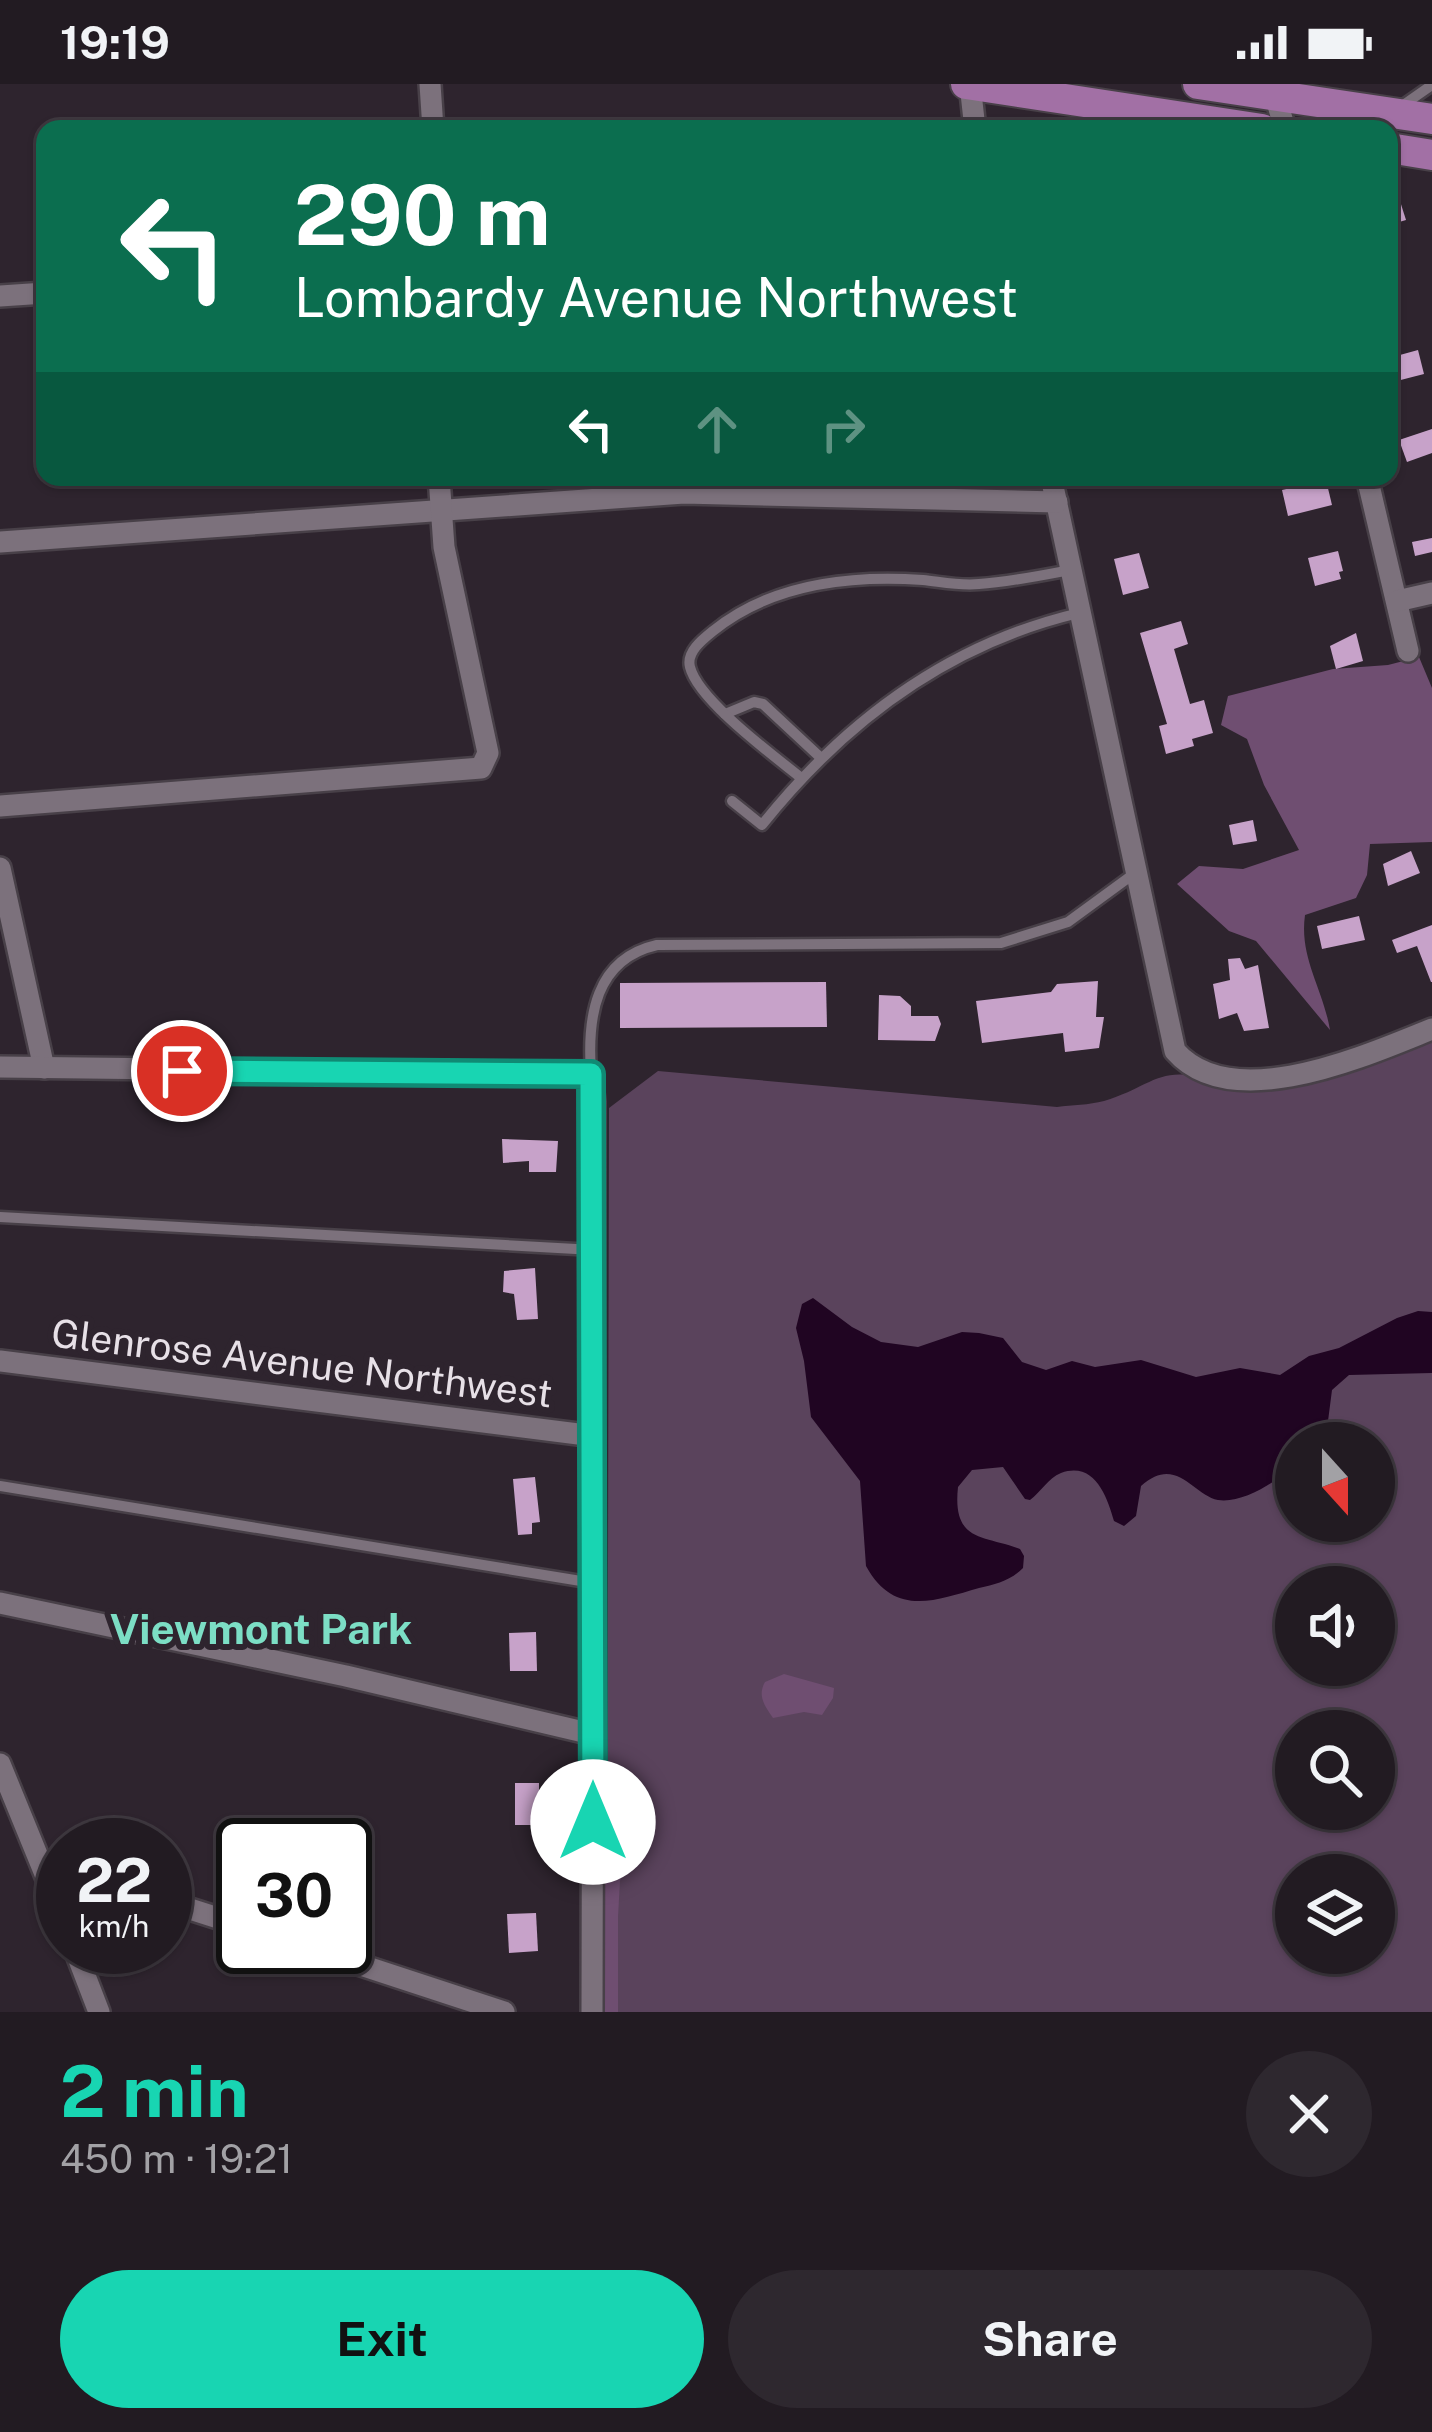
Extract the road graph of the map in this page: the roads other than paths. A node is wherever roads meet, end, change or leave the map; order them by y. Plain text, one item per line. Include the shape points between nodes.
1 (430, 84) edge
2 (969, 84) edge
3 (1198, 84) edge
4 (1432, 85) edge
5 (1273, 90) edge
6 (1392, 113) junction
7 (1432, 119) edge
8 (432, 120) edge
9 (974, 120) edge
10 (1203, 120) edge
11 (1282, 120) edge
12 (1398, 149) edge
13 (1432, 154) edge
14 (36, 294) edge
15 (0, 296) edge
16 (439, 486) edge
17 (1053, 486) edge
18 (1369, 486) edge
19 (1057, 502) junction
20 (440, 510) junction
21 (0, 542) edge
22 (1073, 570) junction
23 (1432, 593) edge
24 (1397, 601) junction
25 (1082, 613) junction
26 (1408, 651) dead end
27 (724, 714) junction
28 (821, 758) junction
29 (800, 777) junction
30 (732, 801) dead end
31 (0, 806) edge
32 (0, 868) edge
33 (1138, 871) junction
34 (1432, 1028) edge
35 (0, 1067) edge
36 (44, 1068) junction
37 (591, 1074) junction
38 (0, 1217) edge
39 (594, 1250) junction
40 (0, 1361) edge
41 (594, 1436) junction
42 (0, 1486) edge
43 (593, 1583) junction
44 (0, 1603) edge
45 (592, 1734) junction
46 (0, 1763) edge
47 (36, 1841) edge
48 (372, 1969) edge
49 (84, 1974) edge
50 (99, 2012) edge
51 (503, 2012) edge
52 (592, 2012) edge

1 - 8 street
2 - 9 street
2 - 10 main road
3 - 5 main road
4 - 6 lane
5 - 6 main road
5 - 11 street
6 - 7 main road
12 - 13 main road
14 - 15 street
16 - 20 street
17 - 19 street
18 - 24 street
19 - 20 street via 717,491
19 - 22 street
20 - 21 street
20 - 31 street via 488,753 475,770
22 - 25 street
22 - 27 lane via 972,585 812,586 754,604 699,642 690,658
23 - 24 street
24 - 26 street
25 - 28 lane via 932,670
25 - 33 street
27 - 28 lane via 763,704
27 - 29 lane
28 - 29 lane
29 - 30 lane via 762,825
32 - 36 street
33 - 34 street via 1169,1040 1197,1070 1285,1076
33 - 37 lane via 1068,922 1001,943 640,949 602,983
35 - 36 street
36 - 37 street
37 - 39 street
38 - 39 lane
39 - 41 street
40 - 41 street, Glenrose Avenue Northwest
41 - 43 street
42 - 43 lane
43 - 45 street
44 - 45 street
45 - 52 street
46 - 47 street
48 - 51 street
49 - 50 street

